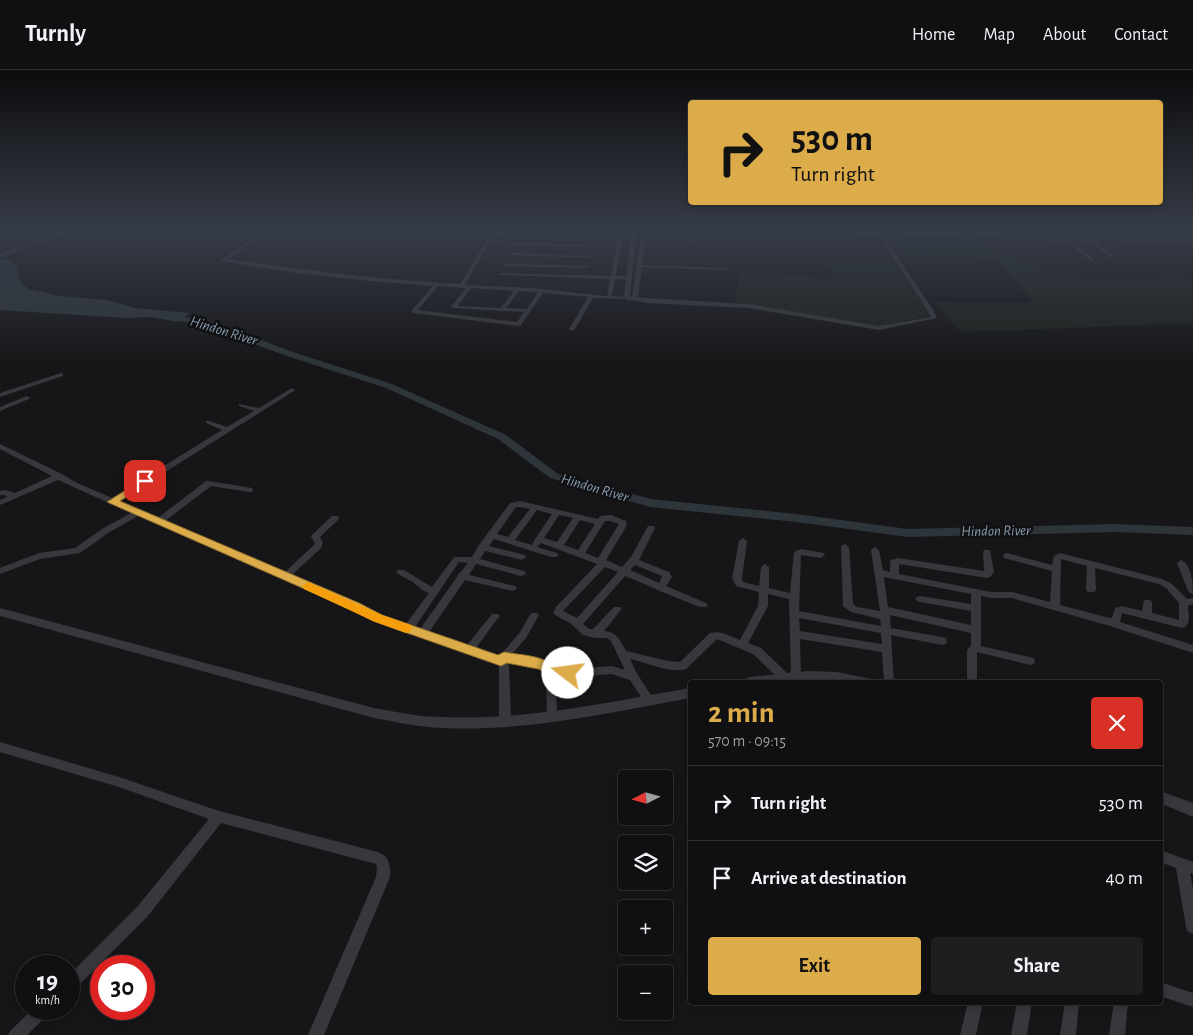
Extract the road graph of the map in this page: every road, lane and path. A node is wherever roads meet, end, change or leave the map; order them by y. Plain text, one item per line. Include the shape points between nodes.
1 (326, 274) edge
2 (469, 274) edge
3 (501, 274) joint
4 (585, 274) edge
5 (615, 274) edge
6 (630, 274) edge
7 (639, 274) edge
8 (907, 274) edge
9 (536, 276) junction
10 (556, 276) junction
11 (584, 277) junction
12 (614, 278) junction
13 (630, 278) junction
14 (437, 284) junction
15 (462, 286) junction
16 (470, 286) junction
17 (493, 288) junction
18 (518, 289) junction
19 (531, 290) junction
20 (542, 291) junction
21 (549, 292) junction
22 (578, 295) junction
23 (591, 296) junction
24 (609, 298) junction
25 (629, 298) junction
26 (503, 309) junction
27 (529, 311) junction
28 (572, 329) dead end
29 (61, 375) dead end
30 (292, 390) dead end
31 (2, 398) edge
32 (27, 398) dead end
33 (241, 405) dead end
34 (0, 409) edge
35 (259, 410) junction
36 (208, 422) dead end
37 (227, 430) junction
38 (0, 446) edge
39 (59, 476) junction
40 (250, 490) dead end
41 (0, 493) edge
42 (15, 496) junction
43 (112, 502) junction
44 (0, 503) edge
45 (535, 508) junction
46 (557, 512) junction
47 (137, 513) junction
48 (578, 517) junction
49 (336, 518) dead end
50 (158, 522) junction
51 (600, 522) junction
52 (651, 528) dead end
53 (491, 535) junction
54 (539, 540) junction
55 (510, 541) junction
56 (743, 541) dead end
57 (482, 546) junction
58 (559, 546) junction
59 (845, 547) dead end
60 (533, 549) junction
61 (875, 550) dead end
62 (987, 552) dead end
63 (580, 553) junction
64 (554, 555) dead end
65 (821, 555) dead end
66 (1007, 556) dead end
67 (522, 557) dead end
68 (472, 560) junction
69 (633, 561) junction
70 (602, 562) junction
71 (1181, 563) dead end
72 (1090, 564) junction
73 (765, 567) dead end
74 (1057, 569) junction
75 (0, 571) edge
76 (401, 572) dead end
77 (625, 572) junction
78 (521, 573) dead end
79 (880, 574) junction
80 (286, 576) junction
81 (461, 576) junction
82 (895, 576) junction
83 (512, 588) dead end
84 (660, 588) junction
85 (1091, 590) dead end
86 (434, 591) junction
87 (765, 591) junction
88 (1193, 591) edge
89 (976, 592) junction
90 (794, 597) junction
91 (920, 599) dead end
92 (1146, 602) dead end
93 (1189, 602) edge
94 (703, 606) dead end
95 (1055, 606) junction
96 (976, 608) junction
97 (617, 609) dead end
98 (0, 612) edge
99 (885, 613) junction
100 (534, 614) dead end
101 (794, 614) junction
102 (495, 616) dead end
103 (1147, 616) junction
104 (1109, 622) junction
105 (578, 623) junction
106 (408, 629) junction
107 (886, 630) junction
108 (976, 630) junction
109 (422, 634) junction
110 (595, 634) junction
111 (795, 634) junction
112 (942, 641) dead end
113 (742, 645) junction
114 (976, 648) junction
115 (887, 649) junction
116 (1193, 649) edge
117 (470, 650) junction
118 (624, 655) junction
119 (502, 659) junction
120 (1030, 661) dead end
121 (551, 675) junction
122 (790, 676) junction
123 (634, 678) junction
124 (762, 680) edge
125 (853, 680) edge
126 (889, 680) edge
127 (972, 680) edge
128 (688, 693) edge
129 (649, 700) junction
130 (552, 714) junction
131 (505, 720) junction
132 (0, 747) edge
133 (1163, 798) edge
134 (1193, 810) edge
135 (219, 817) junction
136 (1163, 857) edge
137 (1187, 866) edge
138 (1193, 927) edge
139 (80, 974) edge
140 (1163, 990) edge
141 (1193, 1000) edge
142 (975, 1005) edge
143 (1024, 1005) edge
144 (1072, 1005) edge
145 (1122, 1005) edge
146 (32, 1020) edge
147 (16, 1035) edge
148 (316, 1035) edge
149 (968, 1035) edge
150 (1019, 1035) edge
151 (1068, 1035) edge
152 (1118, 1035) edge

1 - 14 street
2 - 15 street
3 - 9 street
3 - 17 street
4 - 11 street
5 - 12 street
6 - 13 street
7 - 25 street via 635,297
8 - 25 street via 934,318 879,328 749,306
9 - 10 street
9 - 19 street
10 - 11 street
10 - 21 street
11 - 12 street
11 - 22 street
12 - 13 street
12 - 24 street
13 - 25 street
14 - 15 street
14 - 27 street via 414,312 517,324
15 - 16 street
16 - 17 street
16 - 26 street via 454,307
17 - 18 street
18 - 19 street
18 - 26 street
19 - 20 street
20 - 21 street
20 - 27 street
21 - 22 street
22 - 23 street
23 - 24 street
23 - 28 street
24 - 25 street
26 - 27 street
29 - 31 street
30 - 35 street
32 - 34 street
33 - 35 street
35 - 37 street
36 - 37 street
37 - 43 street
38 - 39 street
39 - 42 street
39 - 43 street
40 - 50 street via 209,483
41 - 42 street
42 - 44 street
43 - 47 street
45 - 46 street
45 - 53 street via 513,504
45 - 55 street
46 - 48 street
46 - 54 street
47 - 50 street
47 - 75 street via 77,551 39,556
48 - 51 street
48 - 58 street
49 - 80 street via 315,537 318,546
50 - 80 street
51 - 63 street
51 - 70 street via 608,517 623,523
52 - 69 street
53 - 55 street
53 - 57 street
54 - 58 street
54 - 60 street
55 - 60 street
56 - 87 street via 738,582
57 - 67 street
57 - 68 street
58 - 63 street
59 - 99 street via 848,606 854,610
60 - 64 street
61 - 79 street
62 - 82 street via 987,575 898,561 894,562
63 - 70 street
65 - 90 street via 797,553
66 - 74 street
68 - 78 street
68 - 81 street
68 - 86 street via 457,559
69 - 77 street
69 - 84 street via 666,574
70 - 77 street
70 - 105 street via 558,611
71 - 88 street
72 - 74 street via 1060,556
72 - 85 street
72 - 93 street via 1162,582
73 - 87 street
74 - 95 street
76 - 86 street
77 - 84 street
77 - 105 street
79 - 82 street
79 - 99 street
80 - 106 street
81 - 83 street
81 - 109 street
82 - 89 street
84 - 94 street
86 - 106 street
87 - 90 street
87 - 113 street via 763,606
89 - 95 street via 1012,595
89 - 96 street
90 - 101 street
91 - 96 street
92 - 103 street
93 - 103 street via 1183,604 1182,624
95 - 104 street
96 - 108 street
97 - 110 street
98 - 131 street via 374,713 448,723
99 - 107 street
99 - 108 street
100 - 119 street via 523,635
101 - 107 street
101 - 111 street
102 - 117 street
103 - 104 street via 1119,609 1116,621
104 - 116 street
105 - 110 street via 586,632
106 - 109 street
107 - 112 street
107 - 115 street
108 - 114 street
109 - 117 street
110 - 118 street via 612,637
111 - 115 street
111 - 122 street
113 - 118 street via 716,635 688,662 679,666
113 - 122 street via 762,654
114 - 120 street
114 - 127 street via 972,650
115 - 126 street
117 - 119 street
118 - 123 street
119 - 121 street via 546,666
119 - 131 street
121 - 123 street via 612,670
121 - 130 street
122 - 124 street
122 - 125 street
123 - 129 street
128 - 129 street
129 - 130 street
130 - 131 street
132 - 135 street via 119,782
133 - 134 street
135 - 139 street via 142,912
135 - 148 street via 383,861 383,876
136 - 137 street
137 - 138 street
140 - 141 street
142 - 149 street
143 - 150 street
144 - 151 street
145 - 152 street
146 - 147 street

